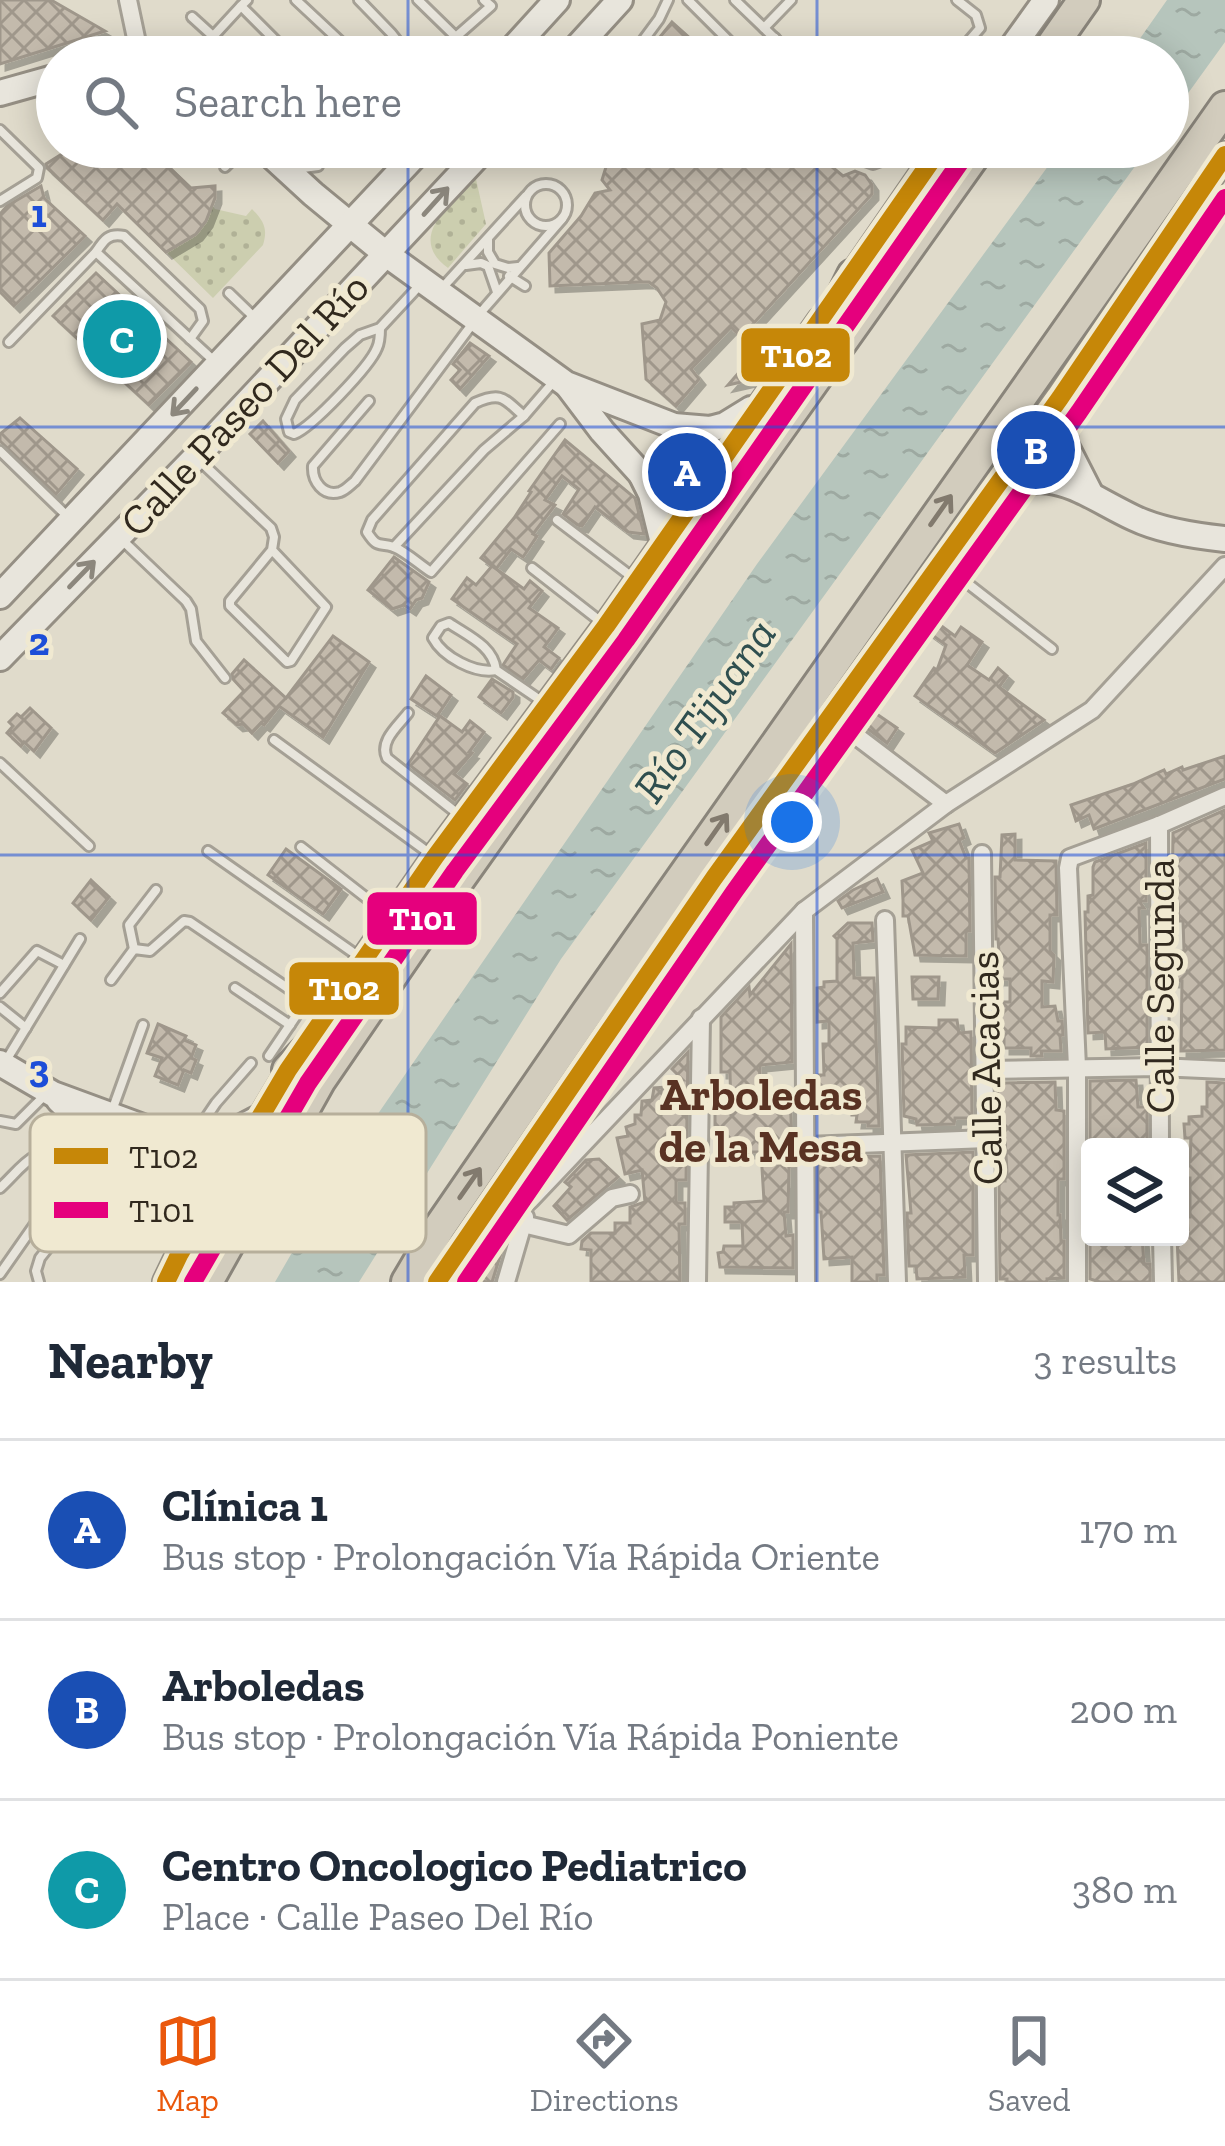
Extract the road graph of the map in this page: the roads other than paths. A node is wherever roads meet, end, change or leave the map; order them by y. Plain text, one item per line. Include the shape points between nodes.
1 (128, 0) edge
2 (296, 0) edge
3 (359, 0) edge
4 (418, 0) edge
5 (557, 0) edge
6 (620, 0) edge
7 (668, 0) edge
8 (688, 0) edge
9 (736, 0) edge
10 (791, 0) edge
11 (957, 0) edge
12 (1046, 0) edge
13 (1084, 0) edge
14 (491, 2) edge
15 (244, 3) edge
16 (192, 16) dead end
17 (764, 28) junction
18 (136, 36) edge
19 (213, 36) edge
20 (215, 36) edge
21 (273, 36) edge
22 (335, 36) edge
23 (393, 36) edge
24 (455, 36) edge
25 (459, 36) edge
26 (524, 36) edge
27 (587, 36) edge
28 (647, 36) edge
29 (724, 36) edge
30 (773, 36) edge
31 (973, 36) edge
32 (1020, 36) edge
33 (1059, 36) edge
34 (36, 83) edge
35 (0, 93) edge
36 (1225, 107) edge
37 (0, 130) edge
38 (1225, 155) edge
39 (1189, 158) edge
40 (36, 166) edge
41 (38, 168) edge
42 (302, 168) edge
43 (404, 168) edge
44 (466, 168) edge
45 (927, 168) edge
46 (965, 168) edge
47 (1182, 168) edge
48 (287, 170) joint
49 (527, 195) junction
50 (0, 201) edge
51 (562, 219) junction
52 (350, 224) junction
53 (488, 238) junction
54 (96, 252) junction
55 (386, 254) junction
56 (495, 264) junction
57 (522, 266) junction
58 (461, 267) junction
59 (853, 275) junction
60 (512, 278) junction
61 (432, 286) junction
62 (525, 286) dead end
63 (230, 292) dead end
64 (498, 294) junction
65 (477, 319) junction
66 (259, 321) junction
67 (380, 328) junction
68 (190, 339) junction
69 (9, 342) dead end
70 (218, 365) junction
71 (562, 381) junction
72 (1060, 398) junction
73 (369, 401) dead end
74 (758, 405) junction
75 (524, 416) junction
76 (560, 424) dead end
77 (674, 426) junction
78 (776, 437) junction
79 (0, 451) edge
80 (196, 457) junction
81 (641, 474) junction
82 (992, 494) junction
83 (1090, 494) junction
84 (71, 520) junction
85 (557, 520) dead end
86 (118, 537) junction
87 (1225, 539) edge
88 (663, 544) junction
89 (394, 547) junction
90 (272, 550) junction
91 (941, 562) junction
92 (532, 568) dead end
93 (1223, 573) edge
94 (638, 580) junction
95 (0, 596) edge
96 (606, 626) junction
97 (1052, 649) dead end
98 (0, 658) edge
99 (496, 670) junction
100 (225, 678) dead end
101 (548, 705) junction
102 (408, 712) dead end
103 (830, 716) junction
104 (274, 740) dead end
105 (0, 763) edge
106 (1225, 796) edge
107 (946, 804) junction
108 (464, 818) junction
109 (1160, 825) junction
110 (89, 846) dead end
111 (301, 847) dead end
112 (208, 851) dead end
113 (982, 854) dead end
114 (435, 857) junction
115 (714, 878) junction
116 (155, 890) dead end
117 (804, 911) junction
118 (393, 918) junction
119 (885, 920) dead end
120 (427, 924) junction
121 (80, 939) dead end
122 (134, 949) junction
123 (364, 961) junction
124 (64, 965) junction
125 (111, 980) dead end
126 (235, 988) dead end
127 (0, 993) edge
128 (0, 1007) edge
129 (317, 1007) junction
130 (587, 1013) junction
131 (701, 1018) junction
132 (142, 1025) dead end
133 (290, 1025) junction
134 (26, 1028) junction
135 (278, 1063) junction
136 (2, 1064) edge
137 (251, 1064) dead end
138 (1077, 1067) junction
139 (1158, 1067) junction
140 (986, 1070) junction
141 (1225, 1070) edge
142 (51, 1093) junction
143 (85, 1114) edge
144 (104, 1114) edge
145 (209, 1114) edge
146 (260, 1114) edge
147 (301, 1114) edge
148 (0, 1120) edge
149 (1160, 1138) edge
150 (987, 1139) junction
151 (894, 1145) junction
152 (807, 1146) junction
153 (30, 1160) edge
154 (0, 1188) edge
155 (630, 1194) dead end
156 (531, 1199) junction
157 (523, 1224) junction
158 (30, 1231) edge
159 (1162, 1246) edge
160 (426, 1250) edge
161 (46, 1252) edge
162 (177, 1252) edge
163 (180, 1252) edge
164 (224, 1252) edge
165 (425, 1252) edge
166 (178, 1255) junction
167 (0, 1274) edge
168 (39, 1282) edge
169 (166, 1282) edge
170 (207, 1282) edge
171 (407, 1282) edge
172 (439, 1282) edge
173 (506, 1282) edge
174 (697, 1282) edge
175 (806, 1282) edge
176 (897, 1282) edge
177 (987, 1282) edge
178 (1076, 1282) edge
179 (1163, 1282) edge

1 - 18 street
2 - 22 lane
3 - 23 lane
4 - 24 lane
5 - 26 main road
6 - 27 main road
7 - 28 lane
8 - 29 lane
9 - 17 lane
10 - 17 lane
11 - 31 lane via 976,15
12 - 32 main road
13 - 33 highway
14 - 25 lane
15 - 20 lane
15 - 21 lane
16 - 19 lane
17 - 30 lane
34 - 35 main road
39 -> 36 highway
37 - 40 lane
38 - 72 main road
41 - 50 lane via 37,178
42 - 48 lane
43 - 52 main road, Calle Paseo Del Río
55 -> 44 main road, Calle Paseo Del Río
45 - 59 main road
46 - 78 highway
130 -> 47 highway
48 - 52 main road
49 - 51 lane via 527,215 537,224
49 - 51 lane via 537,186 557,188 567,206
49 - 53 lane
51 - 57 lane
52 - 55 main road
52 - 66 main road, Calle Paseo Del Río
53 - 56 lane
53 - 58 lane
54 - 68 lane
54 - 68 lane via 108,236 124,236 200,309
54 - 69 lane
55 - 61 main road
55 - 80 main road, Calle Paseo Del Río
56 - 57 lane
56 - 60 lane
57 - 60 lane
58 - 61 lane
58 - 64 lane via 488,266
59 - 74 main road
59 - 78 highway
60 - 62 lane
60 - 64 lane
61 - 65 main road
61 - 67 lane
63 - 66 lane
64 - 65 lane
65 - 71 main road
65 - 73 lane via 355,482 327,492 313,466
66 - 70 main road, Calle Paseo Del Río
67 - 67 lane via 345,348 295,400 289,431 310,426 369,361
68 - 70 lane
70 -> 84 main road, Calle Paseo Del Río
71 - 75 lane
71 - 77 main road
71 - 81 main road
72 - 82 main road
72 - 83 main road via 1065,444
74 - 77 main road via 710,429
74 - 88 main road
75 - 89 lane
75 - 89 lane via 496,395 476,403 372,520 372,541
76 - 89 lane via 431,572
77 - 81 main road via 676,464
78 - 120 highway
79 - 84 lane
80 - 86 main road, Calle Paseo Del Río
80 - 90 lane via 271,528
81 - 88 main road
82 - 83 main road via 1035,478
82 - 91 main road
83 - 87 main road via 1137,520
84 - 95 main road, Calle Paseo Del Río
85 - 94 lane
98 -> 86 main road, Calle Paseo Del Río
86 - 100 lane via 186,601 196,641
88 - 94 main road
90 - 90 lane via 326,607 287,662 230,606
91 - 97 lane
91 - 103 main road
92 - 96 lane
93 - 107 street via 1092,710
94 - 96 main road
96 - 101 main road
99 - 99 lane via 479,672 433,638 449,623 489,650
99 - 101 lane
101 - 108 main road
102 - 108 lane via 385,743 387,758
103 - 107 street
103 - 115 main road
104 - 114 lane
105 - 110 lane
106 - 109 street
107 - 117 street
108 - 114 main road
109 - 138 street via 1070,858
109 - 139 street, Calle Segunda
111 - 118 lane
112 - 123 lane
113 - 140 street, Calle Acacias
114 - 118 main road
115 - 130 highway via 694,890
115 - 172 main road
116 - 122 lane via 129,925
117 - 131 street
117 - 152 street
118 - 123 main road
119 - 151 street
120 - 135 highway
120 - 147 highway
121 - 124 lane
122 - 125 lane
122 - 129 lane via 150,951 190,922
123 - 129 main road
124 - 127 lane via 37,951
124 - 134 lane
126 - 133 lane
128 - 134 lane
129 - 133 lane
129 - 135 main road
160 -> 130 highway
131 - 156 street
131 - 174 street
132 - 144 lane
133 - 135 lane
134 - 136 lane
135 - 146 main road
136 - 142 main road
137 - 145 lane
138 - 139 street
138 - 140 street
138 - 178 street
139 - 141 street
139 - 149 street, Calle Segunda
140 - 150 street, Calle Acacias
142 - 143 main road
142 - 148 lane via 16,1124
150 - 151 street
150 - 177 street, Calle Acacias
151 - 152 street
151 - 176 street
152 - 175 street
153 - 154 lane
155 - 157 street via 612,1198 569,1235
156 - 157 street
156 - 172 street
157 - 173 street
158 - 167 lane
159 - 179 street
161 - 168 lane
162 - 166 main road
163 - 166 main road
164 - 170 highway
171 -> 165 highway
166 - 169 main road

